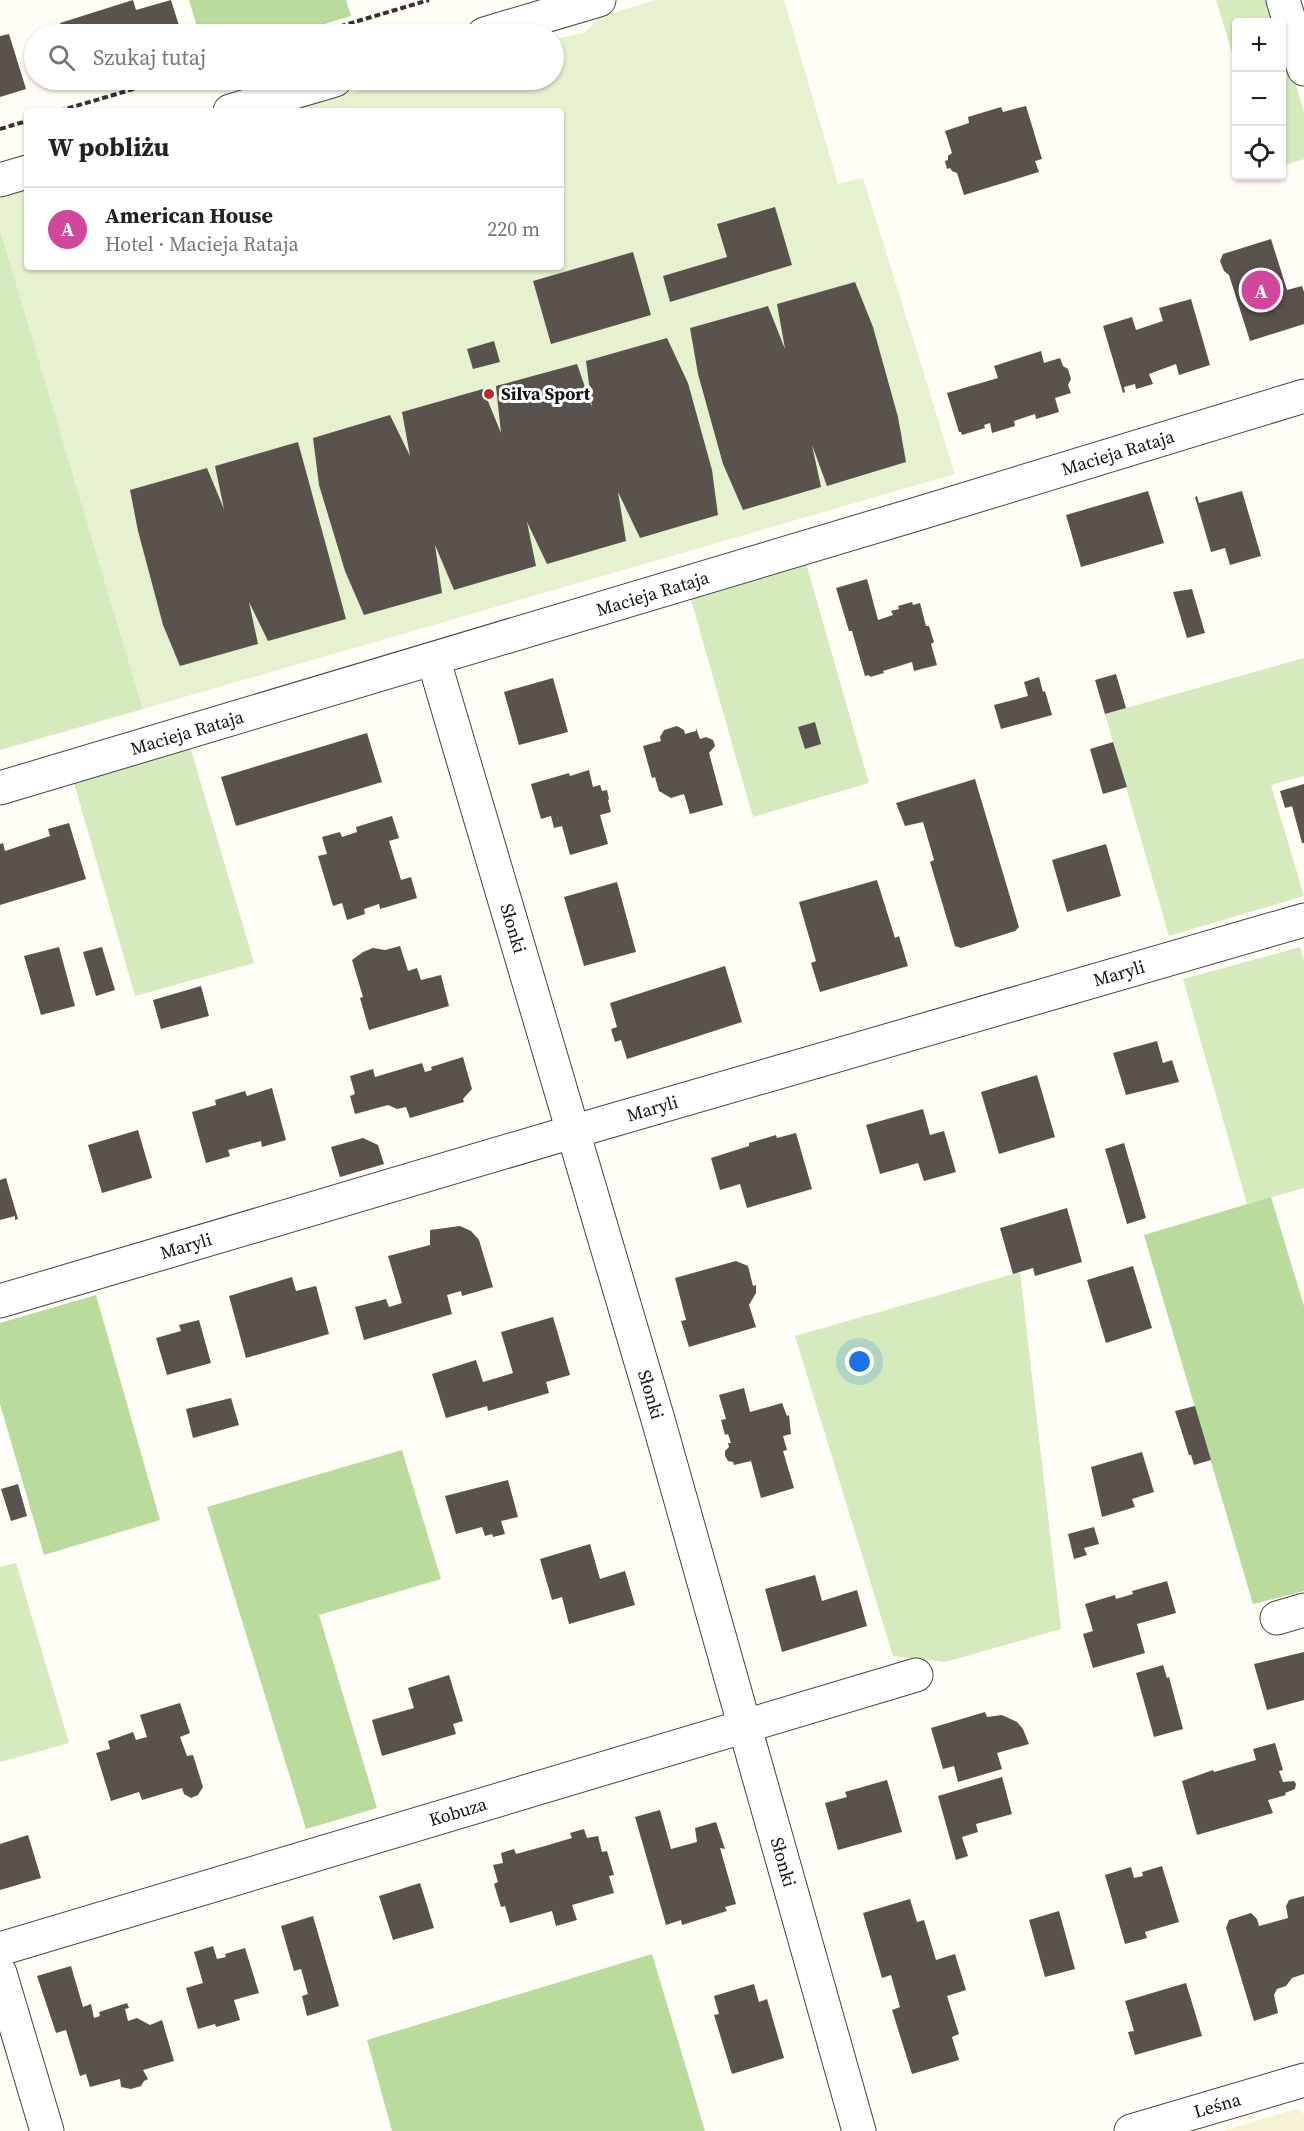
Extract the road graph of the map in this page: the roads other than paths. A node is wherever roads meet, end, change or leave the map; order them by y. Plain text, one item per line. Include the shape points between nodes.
1 (599, 0) edge
2 (1283, 0) edge
3 (518, 24) edge
4 (1304, 69) edge
5 (301, 90) edge
6 (240, 108) edge
7 (24, 173) edge
8 (0, 180) edge
9 (1304, 396) edge
10 (434, 661) junction
11 (0, 788) edge
12 (1304, 920) edge
13 (572, 1132) junction
14 (0, 1301) edge
15 (915, 1675) dead end
16 (745, 1725) junction
17 (0, 1949) edge
18 (0, 1973) edge
19 (1304, 2080) edge
20 (47, 2131) edge
21 (859, 2131) edge
22 (1131, 2131) edge

1 - 3 street
2 - 4 street
5 - 6 street
7 - 8 street
9 - 10 street, Macieja Rataja
10 - 11 street, Macieja Rataja
10 - 13 street, Słonki
12 - 13 street, Maryli
13 - 14 street, Maryli
13 - 16 street, Słonki
15 - 16 street, Kobuza
16 - 17 street, Kobuza
16 - 21 street, Słonki
18 - 20 street
19 - 22 street, Leśna

